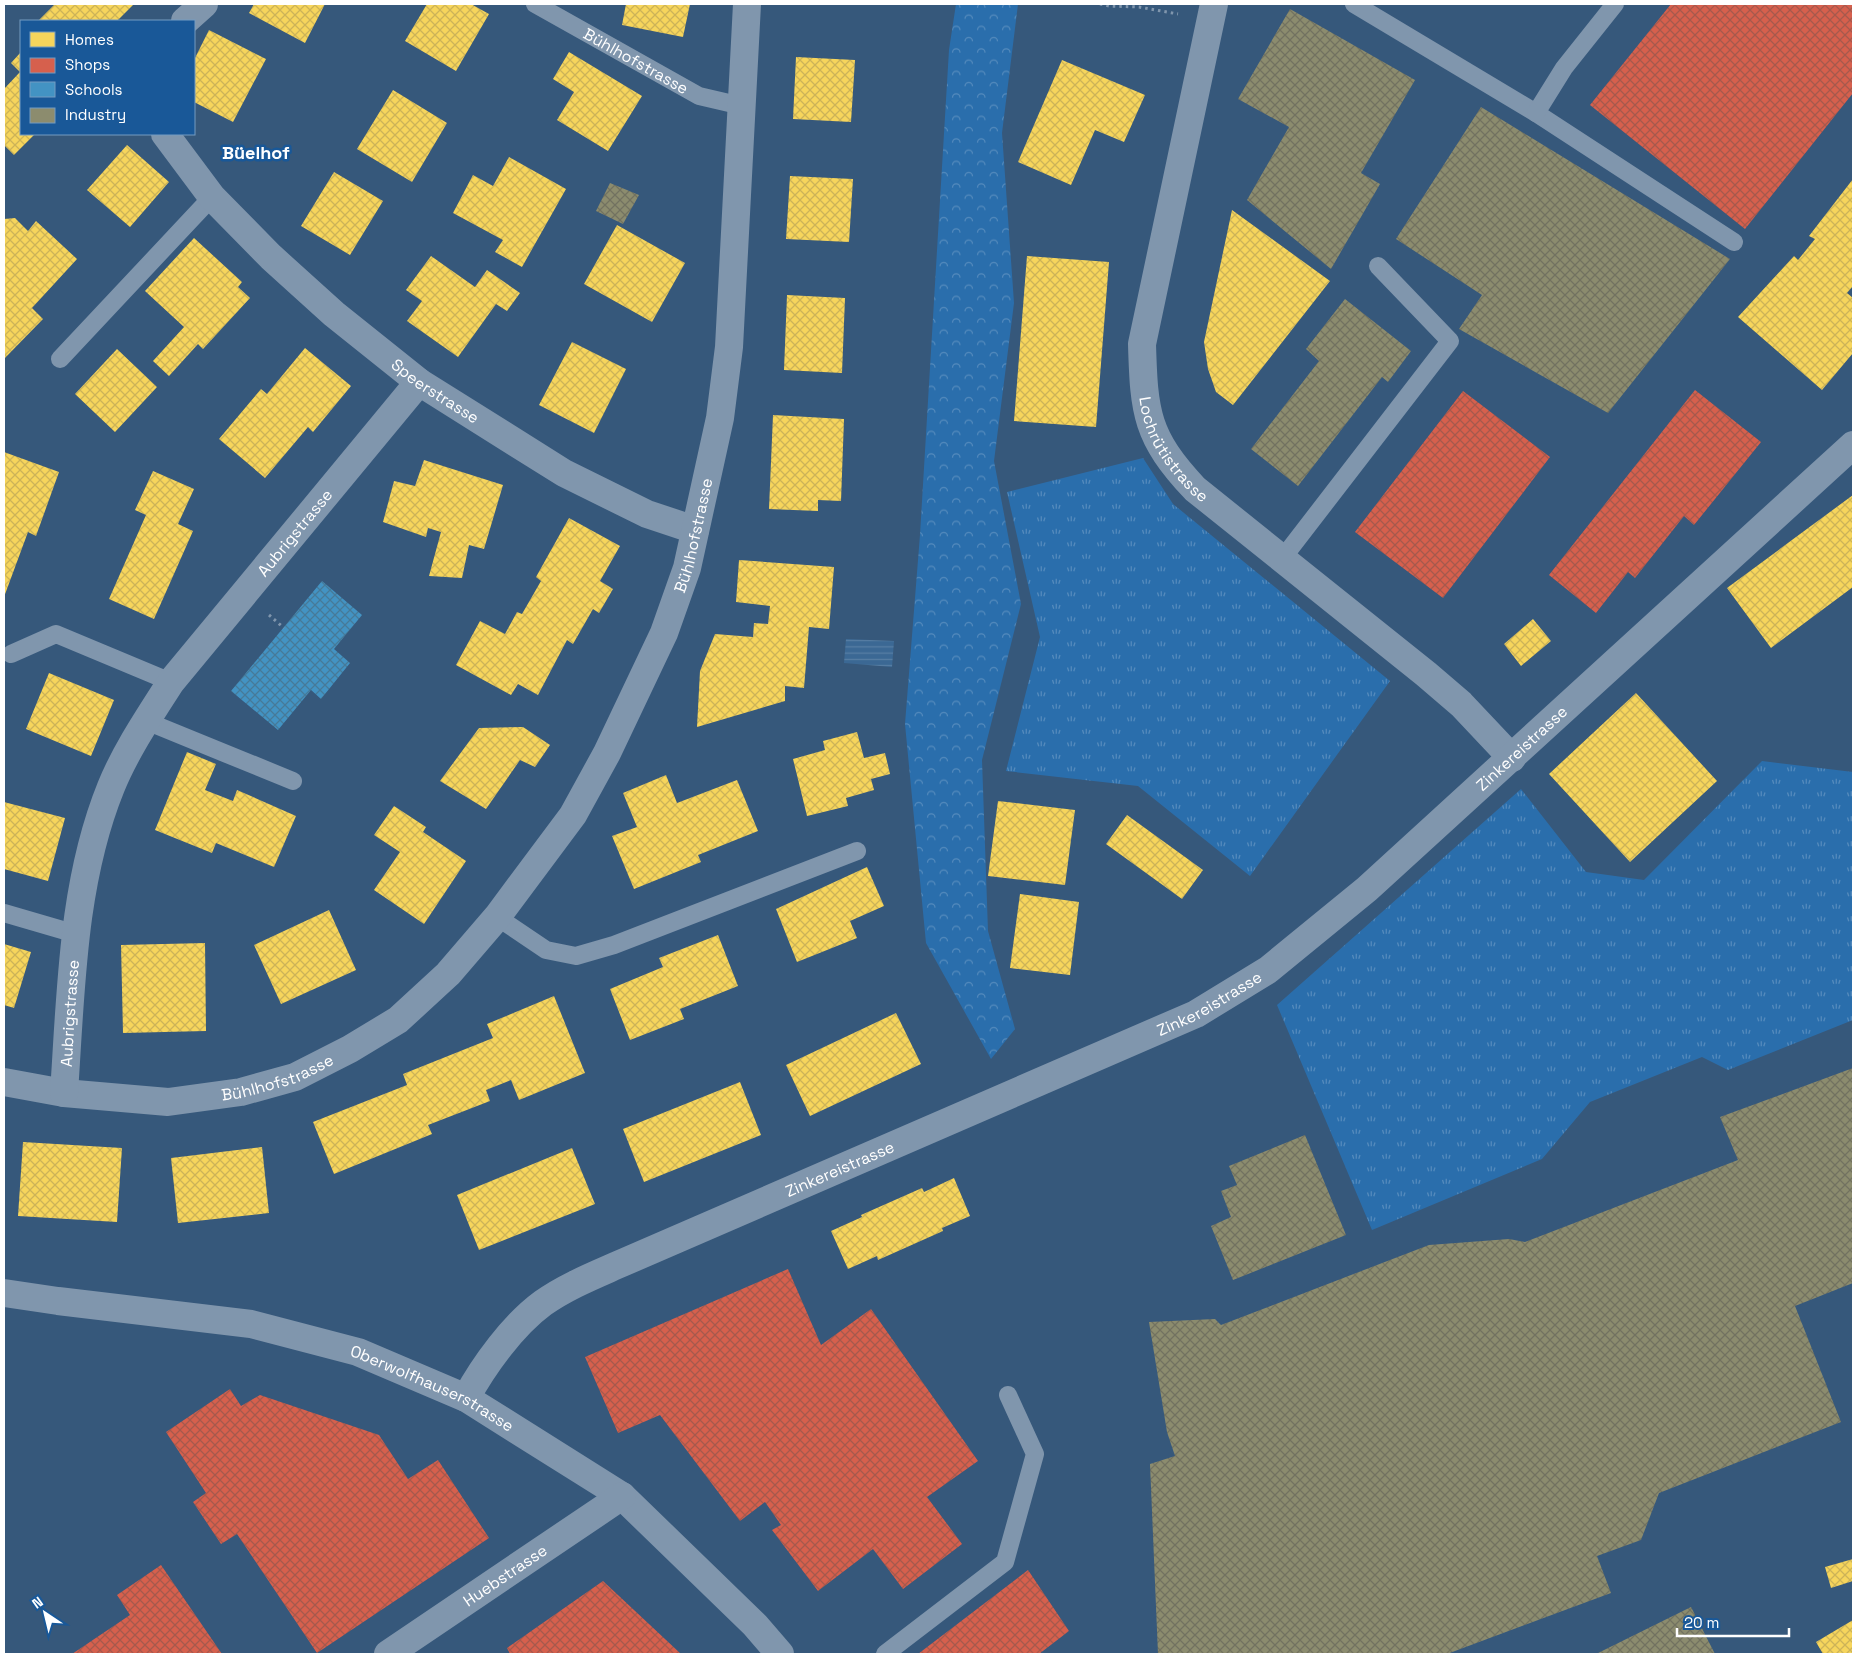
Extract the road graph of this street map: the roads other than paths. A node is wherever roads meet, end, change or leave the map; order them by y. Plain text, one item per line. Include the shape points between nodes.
1 (204, 4) edge
2 (534, 4) edge
3 (747, 4) edge
4 (1354, 4) edge
5 (1615, 4) edge
6 (1212, 12) edge
7 (187, 20) edge
8 (742, 106) junction
9 (1536, 113) junction
10 (166, 135) edge
11 (212, 197) junction
12 (1734, 242) dead end
13 (1378, 266) dead end
14 (60, 359) dead end
15 (419, 382) junction
16 (1853, 445) edge
17 (696, 530) junction
18 (1282, 559) junction
19 (11, 654) dead end
20 (171, 682) junction
21 (146, 721) junction
22 (1512, 758) junction
23 (293, 781) dead end
24 (857, 851) dead end
25 (4, 913) edge
26 (497, 917) junction
27 (76, 934) junction
28 (4, 1082) edge
29 (64, 1093) junction
30 (4, 1293) edge
31 (1008, 1395) dead end
32 (466, 1398) junction
33 (622, 1496) junction
34 (388, 1654) edge
35 (780, 1654) edge
36 (885, 1654) edge

1 - 7 street
2 - 8 lane, Bühlhofstrasse via 699,96
3 - 8 street, Bühlhofstrasse
4 - 9 lane
5 - 9 lane via 1564,68
6 - 18 street, Lochrütistrasse via 1142,344 1144,396 1153,434 1174,466 1195,489
8 - 17 street, Bühlhofstrasse via 729,347 720,418
9 - 12 lane
10 - 11 street, Speerstrasse
11 - 14 lane
11 - 15 street, Speerstrasse via 334,314
13 - 18 lane via 1450,341
15 - 17 street, Speerstrasse via 564,473 647,514
15 - 20 street, Aubrigstrasse
16 - 22 street, Zinkereistrasse
17 - 26 street, Bühlhofstrasse via 687,568 664,633 607,753 573,815
18 - 22 street, Lochrütistrasse via 1461,704
19 - 20 lane via 56,634
20 - 21 street, Aubrigstrasse
21 - 23 lane
21 - 27 street, Aubrigstrasse via 111,787 91,849
22 - 32 street, Zinkereistrasse via 1320,930 1223,999 1196,1014 563,1291 525,1320 488,1363
24 - 26 lane via 614,945 576,956 546,950
25 - 27 lane
26 - 29 street, Bühlhofstrasse via 448,974 398,1020 295,1077 241,1092 168,1102
27 - 29 street, Aubrigstrasse
28 - 29 street, Bühlhofstrasse
30 - 32 street, Oberwolfhauserstrasse via 251,1324 358,1352
31 - 36 lane via 1035,1454 1006,1562
32 - 33 street, Oberwolfhauserstrasse
33 - 34 street, Huebstrasse
33 - 35 street, Oberwolfhauserstrasse via 755,1625

